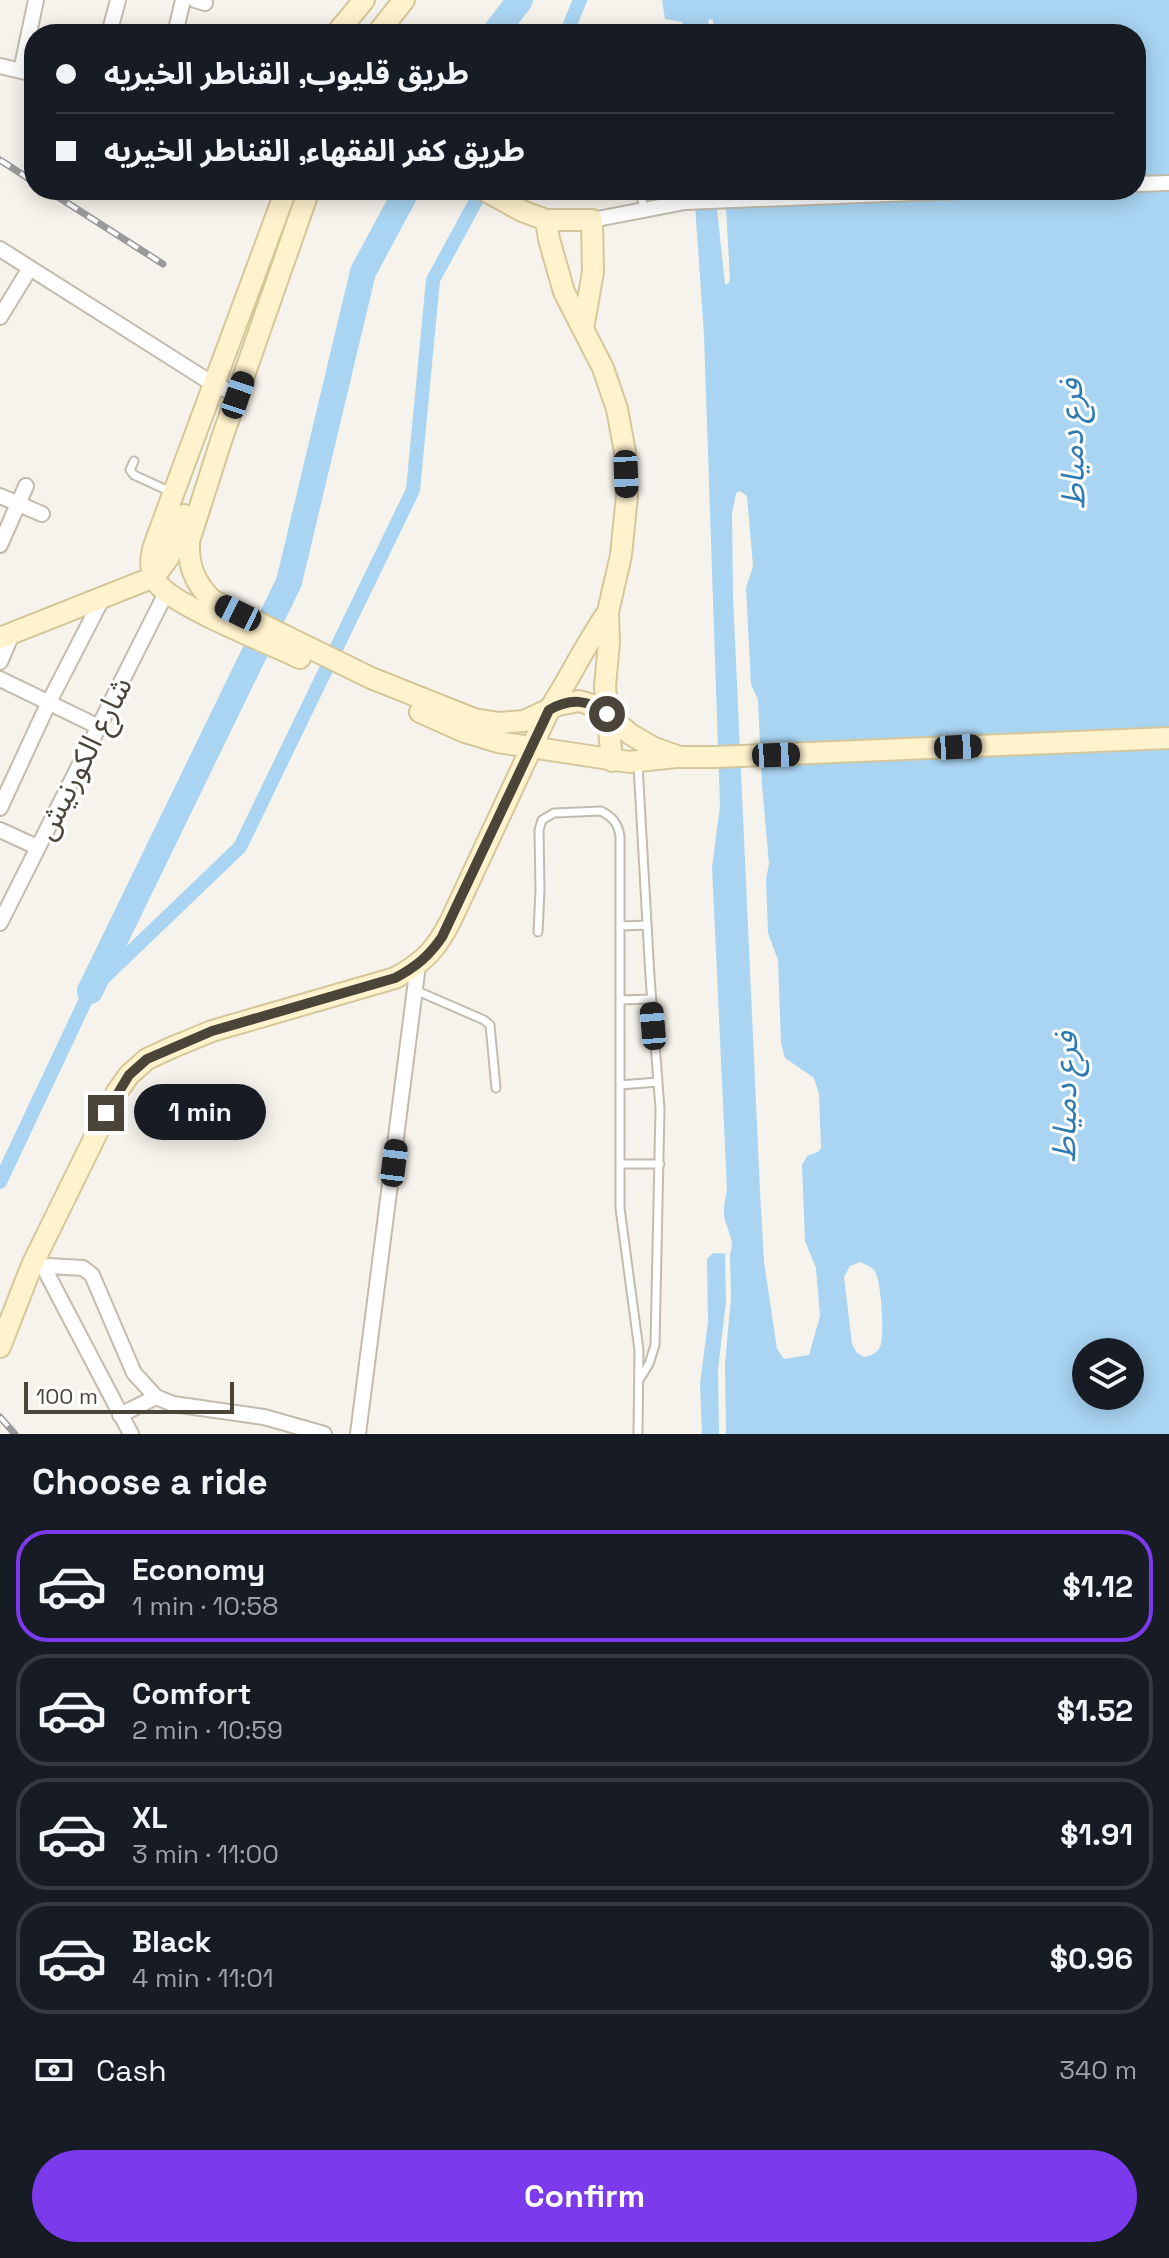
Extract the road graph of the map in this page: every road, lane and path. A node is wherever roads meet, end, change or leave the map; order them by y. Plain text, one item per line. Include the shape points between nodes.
1 (36, 0) edge
2 (118, 0) edge
3 (183, 0) edge
4 (404, 0) edge
5 (357, 2) edge
6 (33, 24) edge
7 (112, 24) edge
8 (177, 24) edge
9 (343, 24) edge
10 (385, 24) edge
11 (0, 66) edge
12 (24, 71) edge
13 (1169, 183) edge
14 (1146, 184) edge
15 (282, 200) edge
16 (306, 200) edge
17 (502, 200) edge
18 (642, 200) edge
19 (735, 200) edge
20 (644, 210) junction
21 (546, 220) junction
22 (592, 220) junction
23 (0, 249) edge
24 (30, 268) junction
25 (0, 317) edge
26 (583, 329) junction
27 (213, 384) junction
28 (238, 395) junction
29 (222, 438) junction
30 (134, 461) dead end
31 (26, 486) dead end
32 (173, 493) junction
33 (0, 496) edge
34 (18, 503) junction
35 (42, 514) dead end
36 (0, 545) edge
37 (160, 585) junction
38 (102, 599) junction
39 (608, 612) junction
40 (6, 636) edge
41 (0, 662) edge
42 (0, 679) edge
43 (368, 683) junction
44 (49, 702) junction
45 (549, 710) junction
46 (607, 714) junction
47 (99, 727) junction
48 (1169, 738) edge
49 (531, 747) junction
50 (680, 757) junction
51 (612, 761) junction
52 (638, 763) junction
53 (0, 808) edge
54 (0, 830) edge
55 (37, 847) junction
56 (0, 923) edge
57 (647, 925) junction
58 (620, 926) junction
59 (538, 932) dead end
60 (418, 965) junction
61 (415, 990) junction
62 (651, 999) junction
63 (620, 1000) junction
64 (658, 1082) junction
65 (620, 1085) junction
66 (496, 1088) dead end
67 (620, 1164) junction
68 (660, 1164) junction
69 (38, 1265) junction
70 (0, 1347) edge
71 (639, 1380) junction
72 (156, 1397) junction
73 (120, 1415) junction
74 (131, 1434) edge
75 (324, 1434) edge
76 (358, 1434) edge
77 (638, 1434) edge

1 - 6 street
2 - 7 street
3 - 8 street
4 - 10 main road
5 - 9 main road
11 - 12 street
13 - 14 street
15 - 27 main road
16 - 28 main road
17 - 21 main road
18 - 20 lane
19 - 20 street
20 - 22 street
21 - 22 main road
21 - 26 main road via 564,292
22 - 26 main road via 593,272
23 - 24 street
24 - 25 street
24 - 27 street
26 - 39 main road via 603,368 625,452 621,555
27 - 28 street
27 - 32 main road
28 - 29 main road
29 - 37 main road via 207,452
29 - 43 main road via 189,541 195,578 212,600
30 - 32 lane via 134,475
31 - 34 street
32 - 37 main road via 152,552
33 - 34 street
34 - 35 street
34 - 36 street
37 - 38 main road
37 - 43 main road via 189,606
37 - 47 street, شارع الكورنيش
38 - 40 main road
38 - 44 street
39 - 45 main road
39 - 46 main road
40 - 41 street
42 - 44 street
43 - 45 main road via 486,722 524,721
43 - 49 main road via 476,736
44 - 47 street
44 - 53 street
45 - 46 main road via 579,701
45 - 49 main road
46 - 50 main road via 641,742
46 - 51 main road
47 - 55 street, شارع الكورنيش
48 - 50 main road
49 - 51 main road
49 - 60 main road via 442,937
50 - 52 main road
51 - 52 main road
52 - 57 lane
54 - 55 street
55 - 56 street, شارع الكورنيش
57 - 58 lane
57 - 62 lane
58 - 59 lane via 619,829 601,811 583,811 550,814 540,825
58 - 63 lane
60 - 61 street
60 - 69 main road via 395,978 212,1031 147,1059 117,1092
61 - 66 lane via 490,1025
61 - 76 street
62 - 63 lane
62 - 64 lane
63 - 65 lane
64 - 65 lane
64 - 68 lane
65 - 67 lane
67 - 68 lane
67 - 71 lane via 622,1236
68 - 71 lane via 655,1345
69 - 70 main road
69 - 72 street via 83,1268 92,1275 134,1373
69 - 73 street
71 - 77 lane
72 - 73 street
72 - 75 street
73 - 74 street

